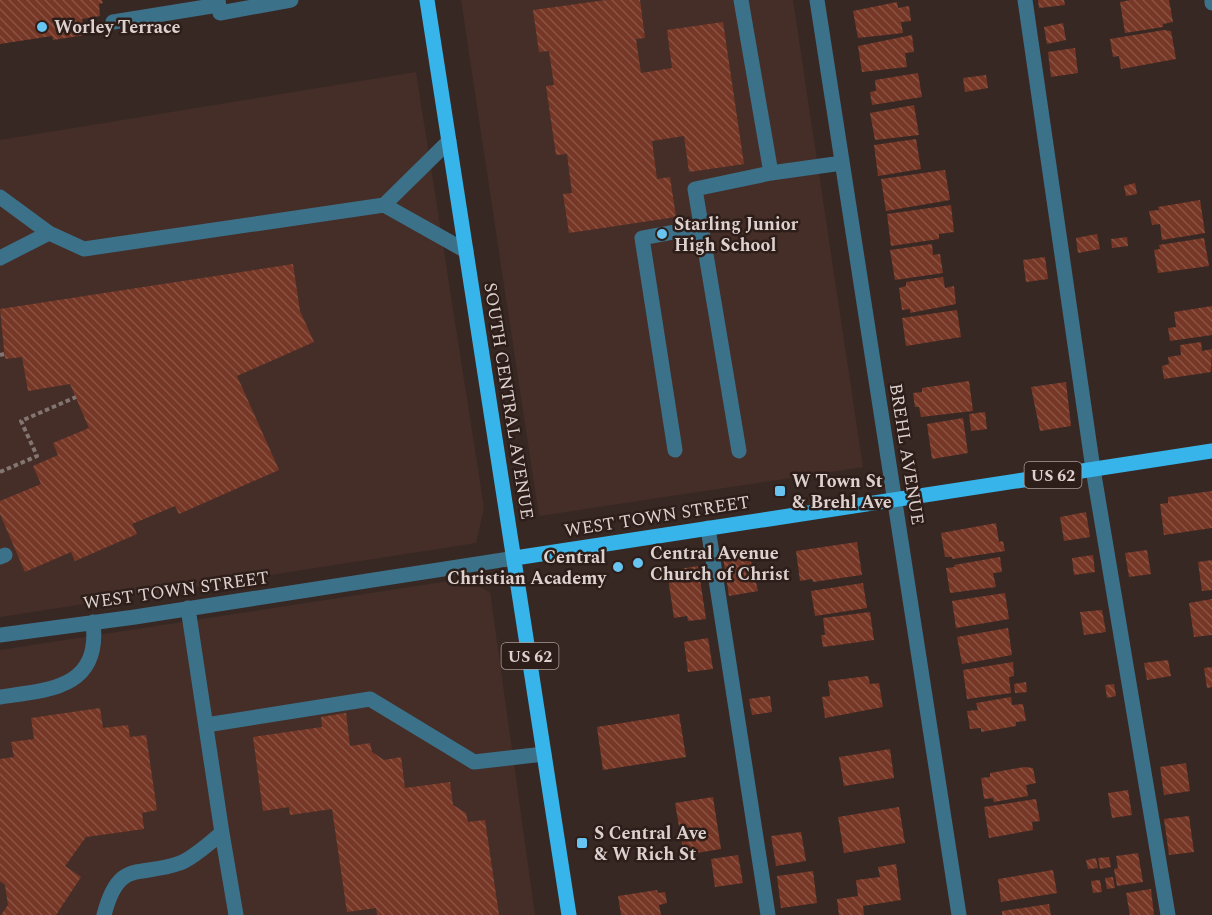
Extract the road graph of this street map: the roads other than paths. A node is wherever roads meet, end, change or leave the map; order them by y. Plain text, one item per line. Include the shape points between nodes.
1 (291, 0) edge
2 (427, 0) edge
3 (741, 0) edge
4 (817, 0) edge
5 (1024, 0) edge
6 (218, 2) edge
7 (113, 22) dead end
8 (449, 141) junction
9 (842, 163) junction
10 (771, 173) junction
11 (0, 197) edge
12 (384, 205) junction
13 (701, 227) junction
14 (49, 233) junction
15 (466, 251) junction
16 (0, 258) edge
17 (675, 450) dead end
18 (739, 451) dead end
19 (1212, 451) edge
20 (1093, 469) junction
21 (895, 500) junction
22 (708, 528) junction
23 (515, 558) junction
24 (188, 608) junction
25 (93, 622) junction
26 (0, 634) edge
27 (0, 697) edge
28 (206, 725) junction
29 (544, 754) junction
30 (222, 832) junction
31 (104, 915) edge
32 (236, 915) edge
33 (569, 915) edge
34 (768, 915) edge
35 (959, 915) edge
36 (1168, 915) edge

1 - 6 street via 220,13
2 - 8 main road, SOUTH CENTRAL AVENUE
3 - 10 street
4 - 9 street, BREHL AVENUE
5 - 20 street
6 - 7 street
8 - 12 street
8 - 15 main road, SOUTH CENTRAL AVENUE
9 - 10 street
9 - 21 street, BREHL AVENUE
10 - 13 street via 695,189
11 - 14 street
12 - 14 street via 84,249
12 - 15 street
13 - 17 street via 642,238
13 - 18 street
14 - 16 street
15 - 23 main road, SOUTH CENTRAL AVENUE
19 - 20 main road, WEST TOWN STREET / US 62
20 - 21 main road, WEST TOWN STREET / US 62
20 - 36 street
21 - 22 main road, WEST TOWN STREET / US 62
21 - 35 street, BREHL AVENUE
22 - 23 main road, WEST TOWN STREET / US 62
22 - 34 street
23 - 24 street, WEST TOWN STREET
23 - 29 main road, SOUTH CENTRAL AVENUE / US 62
24 - 25 street, WEST TOWN STREET
24 - 28 street
25 - 26 street, WEST TOWN STREET
25 - 27 street via 92,657 71,680 55,689
28 - 29 street via 370,699 474,762
28 - 30 street
29 - 33 main road, SOUTH CENTRAL AVENUE / US 62
30 - 31 street via 181,863 134,871 111,889
30 - 32 street

